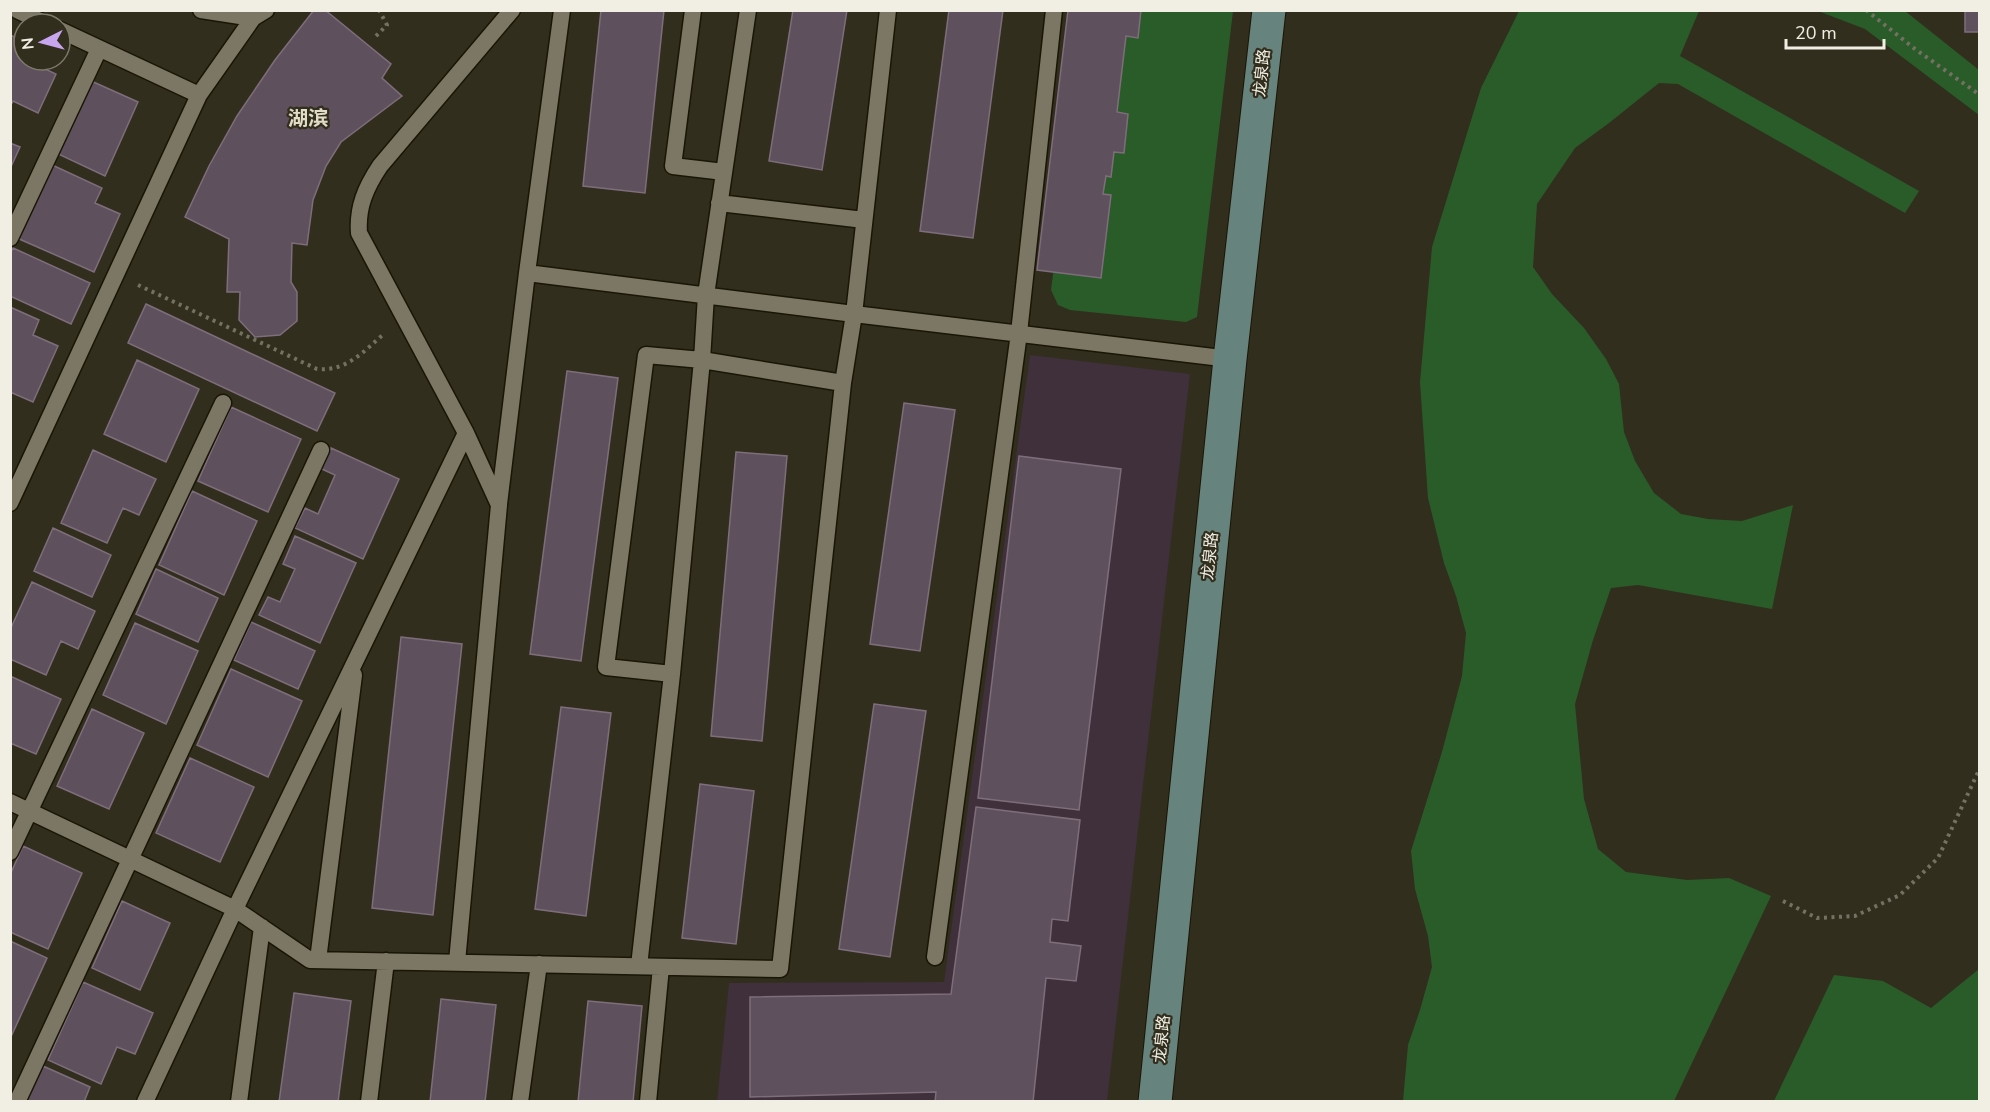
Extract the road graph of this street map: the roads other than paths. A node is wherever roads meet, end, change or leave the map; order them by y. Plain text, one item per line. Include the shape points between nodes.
1 (201, 10) edge
2 (512, 10) edge
3 (562, 10) edge
4 (693, 10) edge
5 (748, 10) edge
6 (888, 10) edge
7 (1054, 10) edge
8 (1269, 10) edge
9 (259, 14) edge
10 (72, 36) edge
11 (99, 49) junction
12 (199, 95) junction
13 (724, 172) junction
14 (719, 203) junction
15 (864, 219) junction
16 (10, 238) edge
17 (527, 273) junction
18 (706, 295) junction
19 (854, 314) junction
20 (1019, 333) junction
21 (1230, 359) junction
22 (702, 360) junction
23 (843, 383) junction
24 (223, 403) dead end
25 (466, 434) junction
26 (321, 450) dead end
27 (10, 503) edge
28 (499, 505) junction
29 (355, 662) junction
30 (672, 674) junction
31 (10, 802) edge
32 (30, 811) junction
33 (10, 852) edge
34 (130, 859) junction
35 (235, 909) junction
36 (262, 927) junction
37 (935, 957) dead end
38 (318, 960) junction
39 (386, 961) junction
40 (457, 962) junction
41 (539, 964) junction
42 (639, 966) junction
43 (661, 967) junction
44 (17, 1101) edge
45 (145, 1101) edge
46 (240, 1101) edge
47 (369, 1101) edge
48 (520, 1101) edge
49 (648, 1101) edge
50 (1155, 1101) edge

1 - 9 lane
2 - 25 lane via 368,183 358,216 359,233
3 - 17 lane
4 - 13 lane via 673,166
5 - 13 lane
6 - 15 lane
7 - 20 lane
8 - 21 street, 龙泉路
9 - 12 lane
10 - 11 lane
11 - 12 lane
11 - 16 lane
12 - 27 lane
13 - 14 lane
14 - 15 lane
14 - 18 lane
15 - 19 lane
17 - 18 lane
17 - 28 lane
18 - 19 lane
18 - 22 lane
19 - 20 lane
19 - 23 lane
20 - 21 lane
20 - 37 lane
21 - 50 street, 龙泉路
22 - 23 lane
22 - 30 lane
22 - 30 lane via 646,355 606,667
23 - 43 lane via 780,969
24 - 32 lane
25 - 28 lane
25 - 29 lane
26 - 34 lane
28 - 40 lane
29 - 35 lane
29 - 38 lane
30 - 42 lane
31 - 32 lane
32 - 33 lane
32 - 34 lane
34 - 35 lane
34 - 44 lane
35 - 36 lane
35 - 45 lane
36 - 38 lane via 310,960
36 - 46 lane
38 - 39 lane
39 - 40 lane
39 - 47 lane
40 - 41 lane
41 - 42 lane
41 - 48 lane
42 - 43 lane
43 - 49 lane

